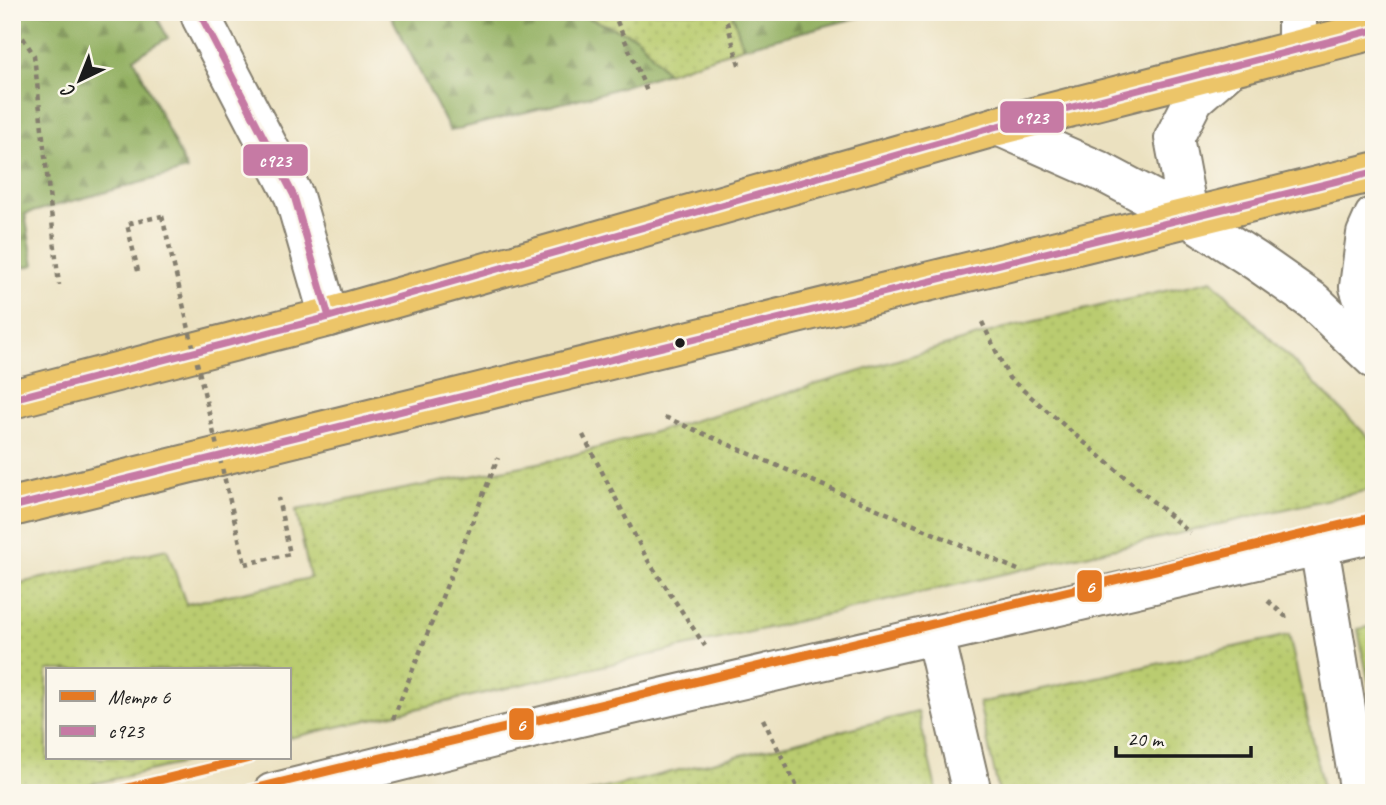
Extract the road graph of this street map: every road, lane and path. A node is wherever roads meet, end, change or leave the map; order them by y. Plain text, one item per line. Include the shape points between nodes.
1 (613, 12) edge
2 (724, 12) edge
3 (1297, 12) edge
4 (201, 17) dead end
5 (12, 21) edge
6 (1374, 30) edge
7 (1297, 50) junction
8 (1232, 66) junction
9 (740, 68) dead end
10 (648, 94) dead end
11 (998, 125) junction
12 (1374, 172) edge
13 (1374, 216) edge
14 (1189, 218) junction
15 (138, 271) dead end
16 (59, 285) dead end
17 (329, 317) junction
18 (982, 322) dead end
19 (1374, 334) edge
20 (1374, 359) edge
21 (12, 400) edge
22 (665, 417) dead end
23 (583, 435) dead end
24 (498, 458) dead end
25 (278, 498) dead end
26 (12, 507) edge
27 (1374, 533) edge
28 (1319, 546) junction
29 (1228, 567) junction
30 (1020, 570) dead end
31 (1329, 613) junction
32 (935, 635) junction
33 (707, 650) dead end
34 (373, 768) junction
35 (1374, 789) edge
36 (1359, 792) edge
37 (272, 793) edge
38 (972, 793) edge

1 - 10 path
2 - 9 path
3 - 7 street
4 - 17 street via 294,196
5 - 16 path via 34,55
6 - 7 main road
7 - 8 main road
8 - 11 main road
8 - 14 street via 1194,99 1174,138
11 - 14 street
11 - 17 main road
12 - 14 main road
13 - 19 street via 1366,234 1359,287
14 - 20 street via 1313,301
14 - 26 main road
15 - 25 path, bridge via 127,224 162,216 245,564 290,554
17 - 21 main road
18 - 29 path via 1009,378
22 - 30 path
23 - 33 path via 648,559
24 - 34 path
27 - 28 street
28 - 29 street
28 - 31 street
29 - 31 path via 1285,615
29 - 32 street
31 - 36 street
32 - 34 street
32 - 38 street
34 - 37 street
35 - 36 street

